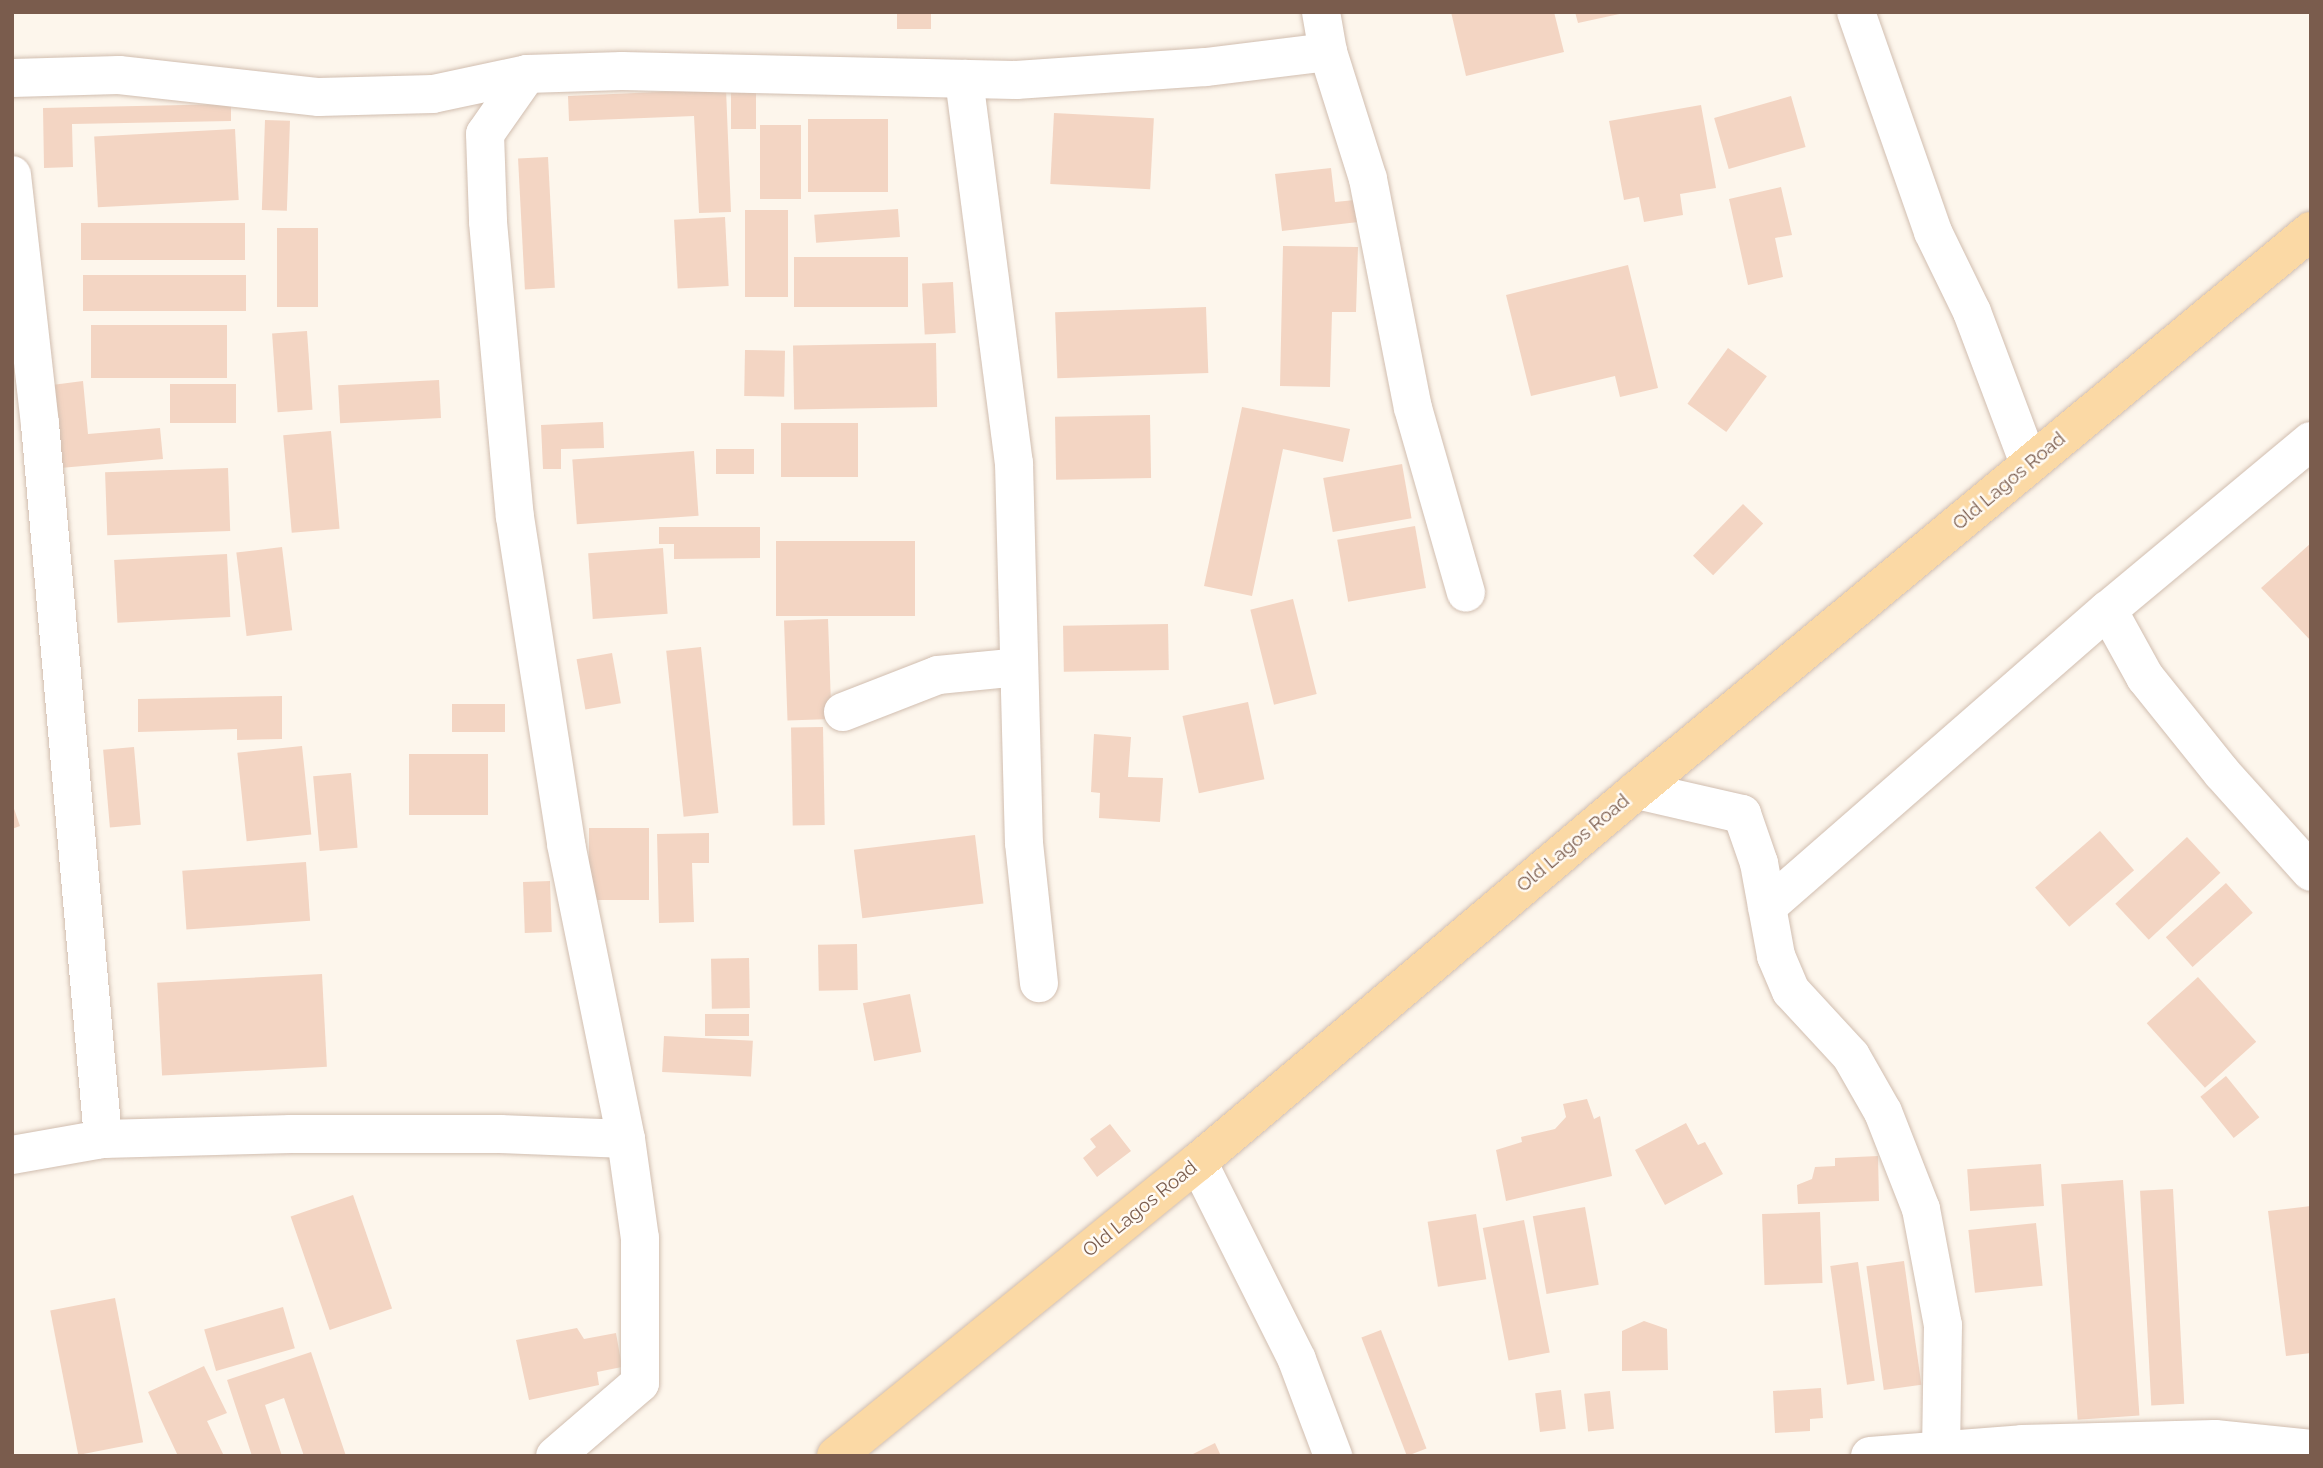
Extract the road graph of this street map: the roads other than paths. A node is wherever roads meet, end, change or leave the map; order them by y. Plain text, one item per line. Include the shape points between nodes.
1 (1321, 12) edge
2 (1856, 12) edge
3 (1328, 52) junction
4 (527, 74) junction
5 (12, 78) edge
6 (964, 79) junction
7 (433, 94) junction
8 (485, 134) junction
9 (12, 175) edge
10 (2311, 231) edge
11 (26, 427) edge
12 (2311, 441) edge
13 (2029, 464) junction
14 (1466, 593) dead end
15 (2108, 610) junction
16 (1019, 667) junction
17 (843, 712) dead end
18 (1637, 790) junction
19 (2311, 872) edge
20 (1767, 907) junction
21 (1039, 983) dead end
22 (103, 1139) junction
23 (626, 1139) junction
24 (12, 1155) edge
25 (1198, 1162) junction
26 (2288, 1450) edge
27 (1941, 1451) junction
28 (555, 1456) edge
29 (836, 1456) edge
30 (1333, 1456) edge
31 (1870, 1456) edge

1 - 3 street
2 - 13 street via 1933,232 1972,312
3 - 6 street via 1206,67
3 - 14 street via 1368,179 1413,408
4 - 6 street via 622,71
4 - 7 street
4 - 8 street
5 - 7 street via 119,75 318,97
6 - 16 street via 1014,463
7 - 8 street
8 - 23 street via 488,222 515,517 566,844
9 - 11 street
10 - 13 main road, Old Lagos Road
11 - 22 street
12 - 15 street
13 - 18 main road, Old Lagos Road
15 - 19 street via 2145,677 2222,774
15 - 20 street
16 - 17 street via 938,675
16 - 21 street via 1024,843
18 - 20 street via 1742,814 1759,863
18 - 25 main road, Old Lagos Road
20 - 27 street via 1776,956 1791,991 1851,1056 1883,1112 1921,1209 1943,1325
22 - 23 street via 500,1134
22 - 24 street
23 - 28 street via 640,1238 640,1383
25 - 29 main road, Old Lagos Road
25 - 30 street via 1297,1360
26 - 27 street via 2215,1440
27 - 31 street

